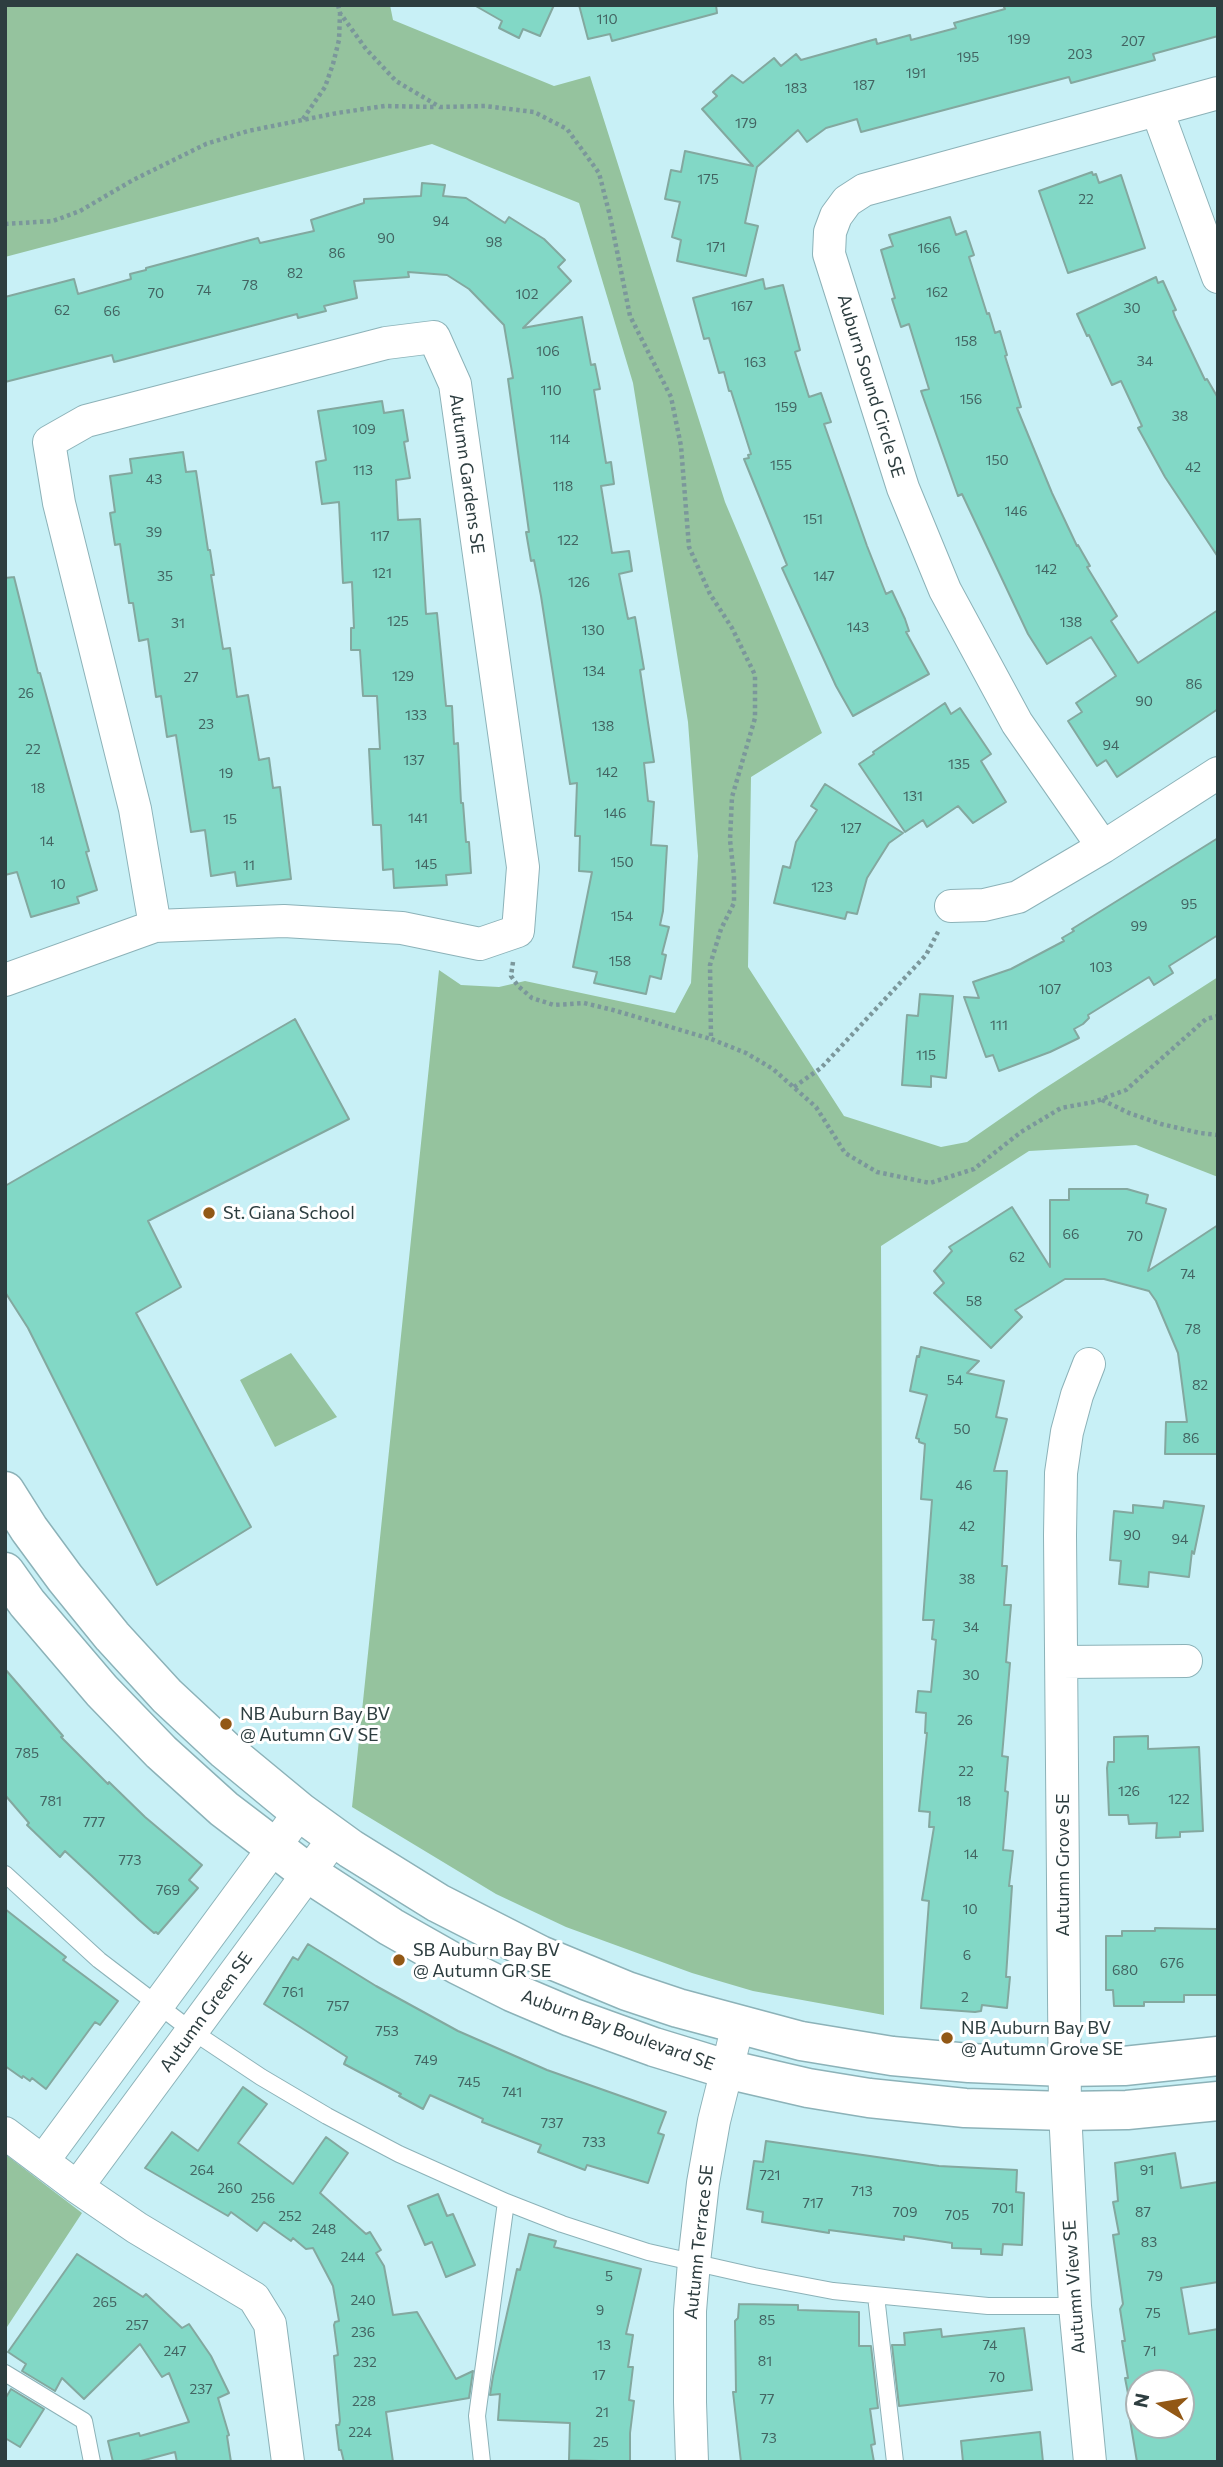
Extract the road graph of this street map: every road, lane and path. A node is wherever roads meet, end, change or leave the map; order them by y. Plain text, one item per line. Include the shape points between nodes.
1 (338, 5) edge
2 (341, 13) junction
3 (1218, 93) edge
4 (439, 107) junction
5 (1157, 110) junction
6 (303, 120) junction
7 (5, 224) edge
8 (1218, 277) edge
9 (1218, 774) edge
10 (1103, 847) junction
11 (951, 906) joint
12 (155, 926) junction
13 (518, 931) junction
14 (5, 980) edge
15 (1218, 1016) edge
16 (711, 1040) junction
17 (793, 1087) junction
18 (1101, 1099) junction
19 (1218, 1135) edge
20 (1089, 1364) dead end
21 (5, 1491) edge
22 (5, 1572) edge
23 (1186, 1661) dead end
24 (1062, 1662) junction
25 (300, 1812) junction
26 (335, 1837) junction
27 (274, 1848) junction
28 (308, 1873) junction
29 (5, 1874) edge
30 (158, 2006) junction
31 (738, 2025) junction
32 (192, 2031) junction
33 (1218, 2056) edge
34 (1064, 2067) junction
35 (726, 2068) junction
36 (1218, 2101) edge
37 (1065, 2111) junction
38 (5, 2133) edge
39 (43, 2161) junction
40 (77, 2187) junction
41 (506, 2202) junction
42 (694, 2262) junction
43 (876, 2296) junction
44 (1075, 2305) junction
45 (5, 2373) edge
46 (92, 2462) edge
47 (288, 2462) edge
48 (482, 2462) edge
49 (692, 2462) edge
50 (895, 2462) edge
51 (1090, 2462) edge

1 - 2 path
2 - 4 path via 396,81
2 - 6 path via 339,40 325,87
3 - 5 street, Auburn Sound Circle SE
4 - 6 path via 385,106
4 - 16 path via 534,112 567,128 599,173 630,316 671,397 681,446 689,547 709,594 755,675 755,719 732,797 734,904 710,965
5 - 8 street
5 - 10 street, Auburn Sound Circle SE via 864,190 847,201 830,232 830,254 903,488 945,590 1017,723
6 - 7 path via 206,144 53,221
9 - 10 street
10 - 11 street via 1018,897
11 - 17 path via 926,955 821,1068
12 - 13 street via 284,921 402,928 480,944
12 - 13 street, Autumn Gardens SE via 135,809 59,503 49,442 86,421 386,343 434,337 455,384 463,439 523,867
12 - 14 street
13 - 16 path via 511,976 532,998 554,1005 584,1003
15 - 18 path via 1206,1019 1126,1090
16 - 17 path via 774,1069
17 - 18 path via 816,1107 845,1153 877,1172 930,1183 974,1169 1061,1108
18 - 19 path via 1161,1124
20 - 24 street, Autumn Grove SE via 1071,1413 1061,1473
21 - 25 street via 112,1636 225,1750
22 - 27 street, Auburn Bay Boulevard SE via 110,1700 224,1809
23 - 24 street
24 - 34 street, Autumn Grove SE
25 - 26 street
25 - 27 street
26 - 28 street, Autumn Green SE
26 - 31 street via 438,1903 540,1955 627,1991
27 - 28 street, Auburn Bay Boulevard SE
27 - 30 street
28 - 32 street, Autumn Green SE
28 - 35 street, Auburn Bay Boulevard SE via 391,1927 512,1992 570,2017
29 - 30 lane via 99,1960
30 - 32 lane
30 - 39 street
31 - 34 street via 892,2056
31 - 35 street, Autumn Terrace SE
32 - 40 street, Autumn Green SE
32 - 41 lane via 327,2116
33 - 34 street
34 - 37 street, Autumn Grove SE
35 - 37 street, Auburn Bay Boulevard SE via 869,2098 965,2108
35 - 42 street, Autumn Terrace SE via 703,2183
36 - 37 street, Auburn Bay Boulevard SE
37 - 44 street, Autumn View SE
38 - 39 street
39 - 40 street
40 - 47 street via 254,2298 270,2324
41 - 42 lane via 649,2252
41 - 48 lane via 477,2416
42 - 43 lane
42 - 49 street, Autumn Terrace SE
43 - 44 lane via 988,2306
43 - 50 lane
44 - 51 street, Autumn View SE
45 - 46 lane via 85,2421

